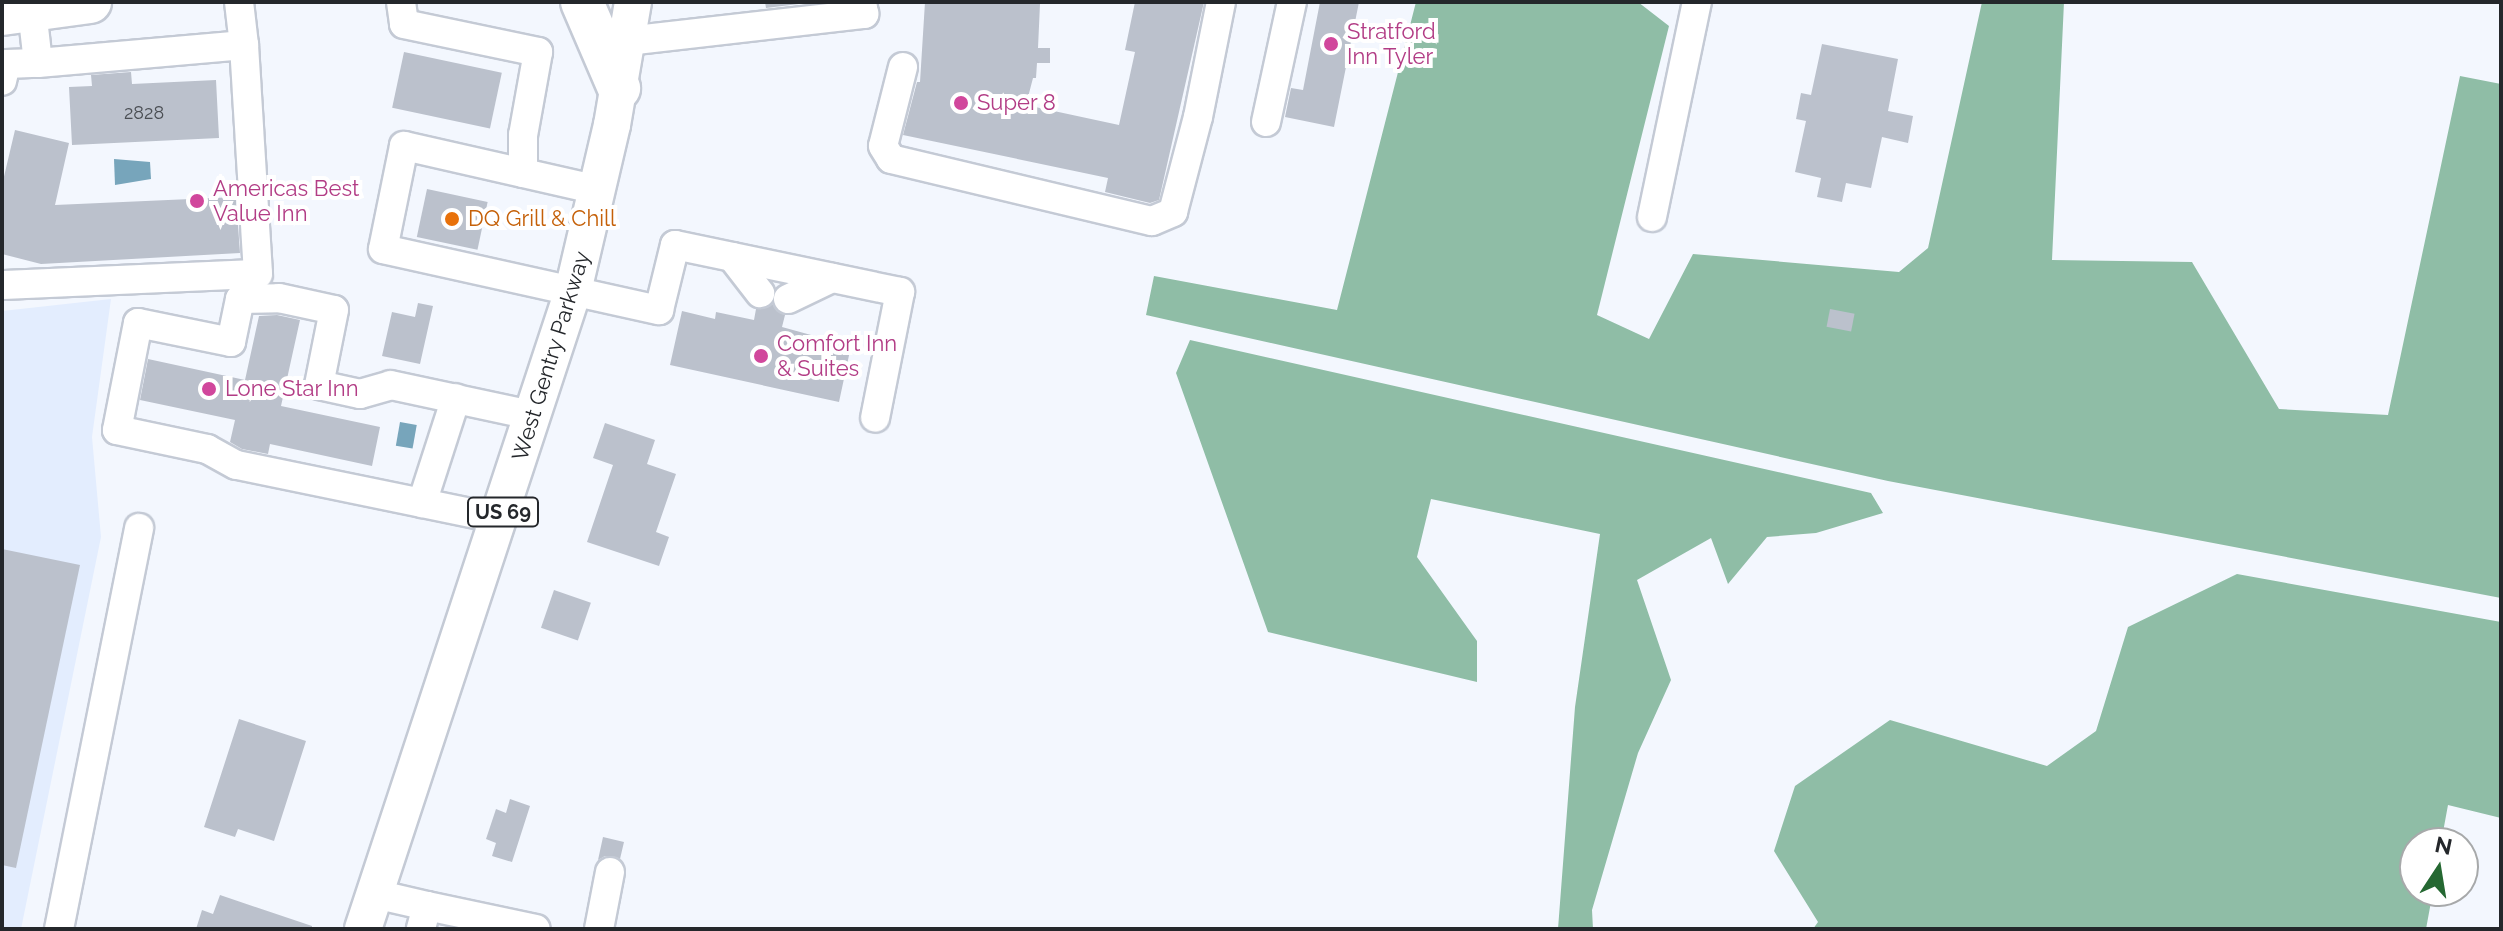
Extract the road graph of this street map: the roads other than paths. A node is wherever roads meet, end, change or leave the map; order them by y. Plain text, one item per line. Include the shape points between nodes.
1 (90, 2) edge
2 (239, 2) edge
3 (401, 2) edge
4 (582, 2) edge
5 (633, 2) edge
6 (862, 2) edge
7 (1221, 2) edge
8 (1292, 2) edge
9 (1697, 2) edge
10 (17, 12) edge
11 (627, 41) junction
12 (244, 45) junction
13 (38, 63) junction
14 (903, 67) dead end
15 (2, 81) edge
16 (619, 88) junction
17 (1266, 122) dead end
18 (523, 173) junction
19 (598, 190) junction
20 (1652, 217) dead end
21 (732, 257) junction
22 (832, 278) junction
23 (2, 285) edge
24 (573, 291) junction
25 (760, 293) dead end
26 (788, 299) dead end
27 (456, 398) junction
28 (535, 416) junction
29 (875, 418) dead end
30 (422, 503) junction
31 (500, 519) junction
32 (139, 528) dead end
33 (610, 872) dead end
34 (375, 894) junction
35 (424, 918) edge
36 (59, 929) edge
37 (363, 929) edge
38 (536, 929) edge
39 (599, 929) edge

1 - 10 highway
2 - 12 lane
3 - 18 lane via 404,24 538,52 523,135
4 - 16 highway
5 - 11 main road, West Gentry Parkway / US 69
6 - 11 lane via 864,14
7 - 14 lane via 1173,212 1152,221 891,159 883,146
8 - 17 lane
9 - 20 lane
10 - 13 lane
11 - 16 main road, West Gentry Parkway / US 69
12 - 13 lane
12 - 23 lane via 258,274
13 - 15 lane via 6,64
16 - 19 main road, West Gentry Parkway / US 69
18 - 19 lane
18 - 24 lane via 404,146 383,249
19 - 24 main road, West Gentry Parkway / US 69
21 - 22 lane
21 - 24 lane via 675,245 659,310
21 - 25 lane
22 - 26 lane
22 - 29 lane via 900,292
24 - 28 main road, West Gentry Parkway / US 69
27 - 28 lane
27 - 30 lane
27 - 30 lane via 391,385 360,394 319,385 334,310 279,298 240,299 231,342 138,323 117,430 207,449 236,465
28 - 31 main road, West Gentry Parkway / US 69
30 - 31 lane
31 - 34 main road, West Gentry Parkway / US 69
32 - 36 lane
33 - 39 lane
34 - 35 lane
34 - 37 main road, West Gentry Parkway / US 69
35 - 38 lane

